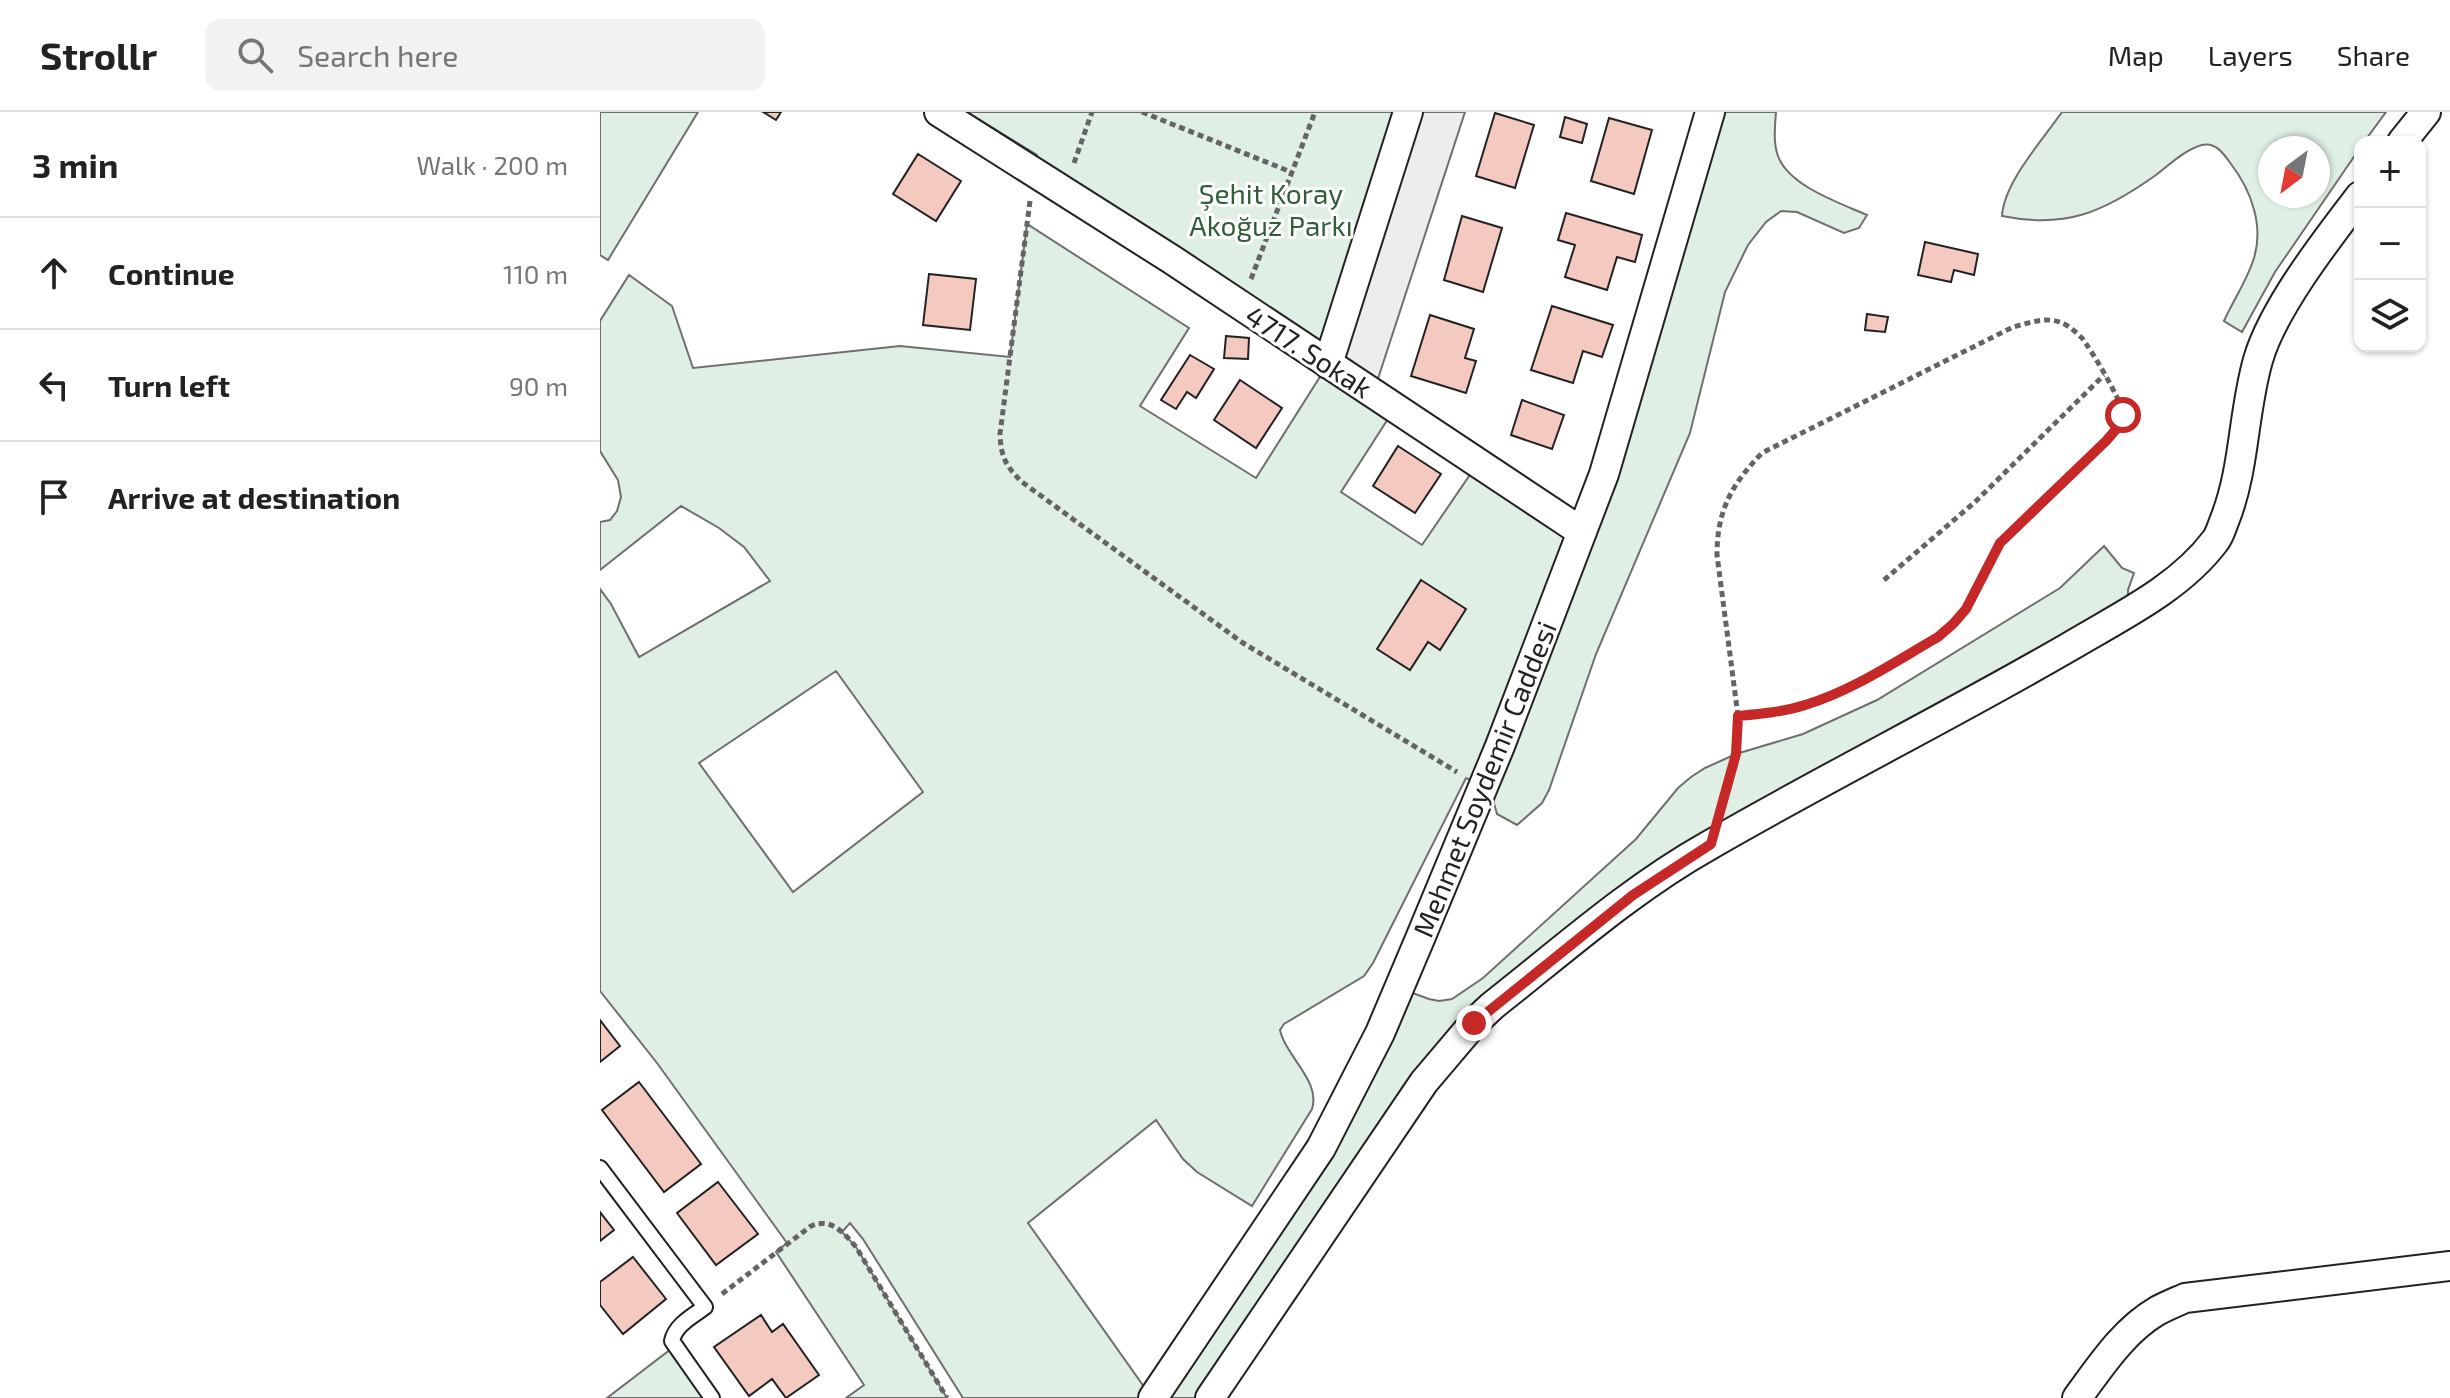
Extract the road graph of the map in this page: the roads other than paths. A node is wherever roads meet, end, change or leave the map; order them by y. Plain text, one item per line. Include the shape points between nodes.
1 (939, 112) edge
2 (1408, 112) edge
3 (2426, 112) edge
4 (1705, 113) edge
5 (2407, 136) edge
6 (2354, 204) edge
7 (1328, 364) junction
8 (1582, 532) junction
9 (600, 1168) edge
10 (2450, 1266) edge
11 (712, 1398) edge
12 (1153, 1398) edge
13 (1210, 1398) edge
14 (2077, 1398) edge

1 - 7 street, 4717. Sokak
2 - 7 street
3 - 5 street
4 - 8 street, Mehmet Soydemir Caddesi via 1624,414
6 - 13 street via 2266,337 2230,506 2217,539 2197,561 2128,612 2007,683 1711,844 1633,895 1474,1023 1424,1082
7 - 8 street, 4717. Sokak
8 - 12 street, Mehmet Soydemir Caddesi via 1390,1010 1339,1115
9 - 11 lane via 705,1307 674,1332 672,1341
10 - 14 street via 2185,1298 2155,1312 2128,1334

